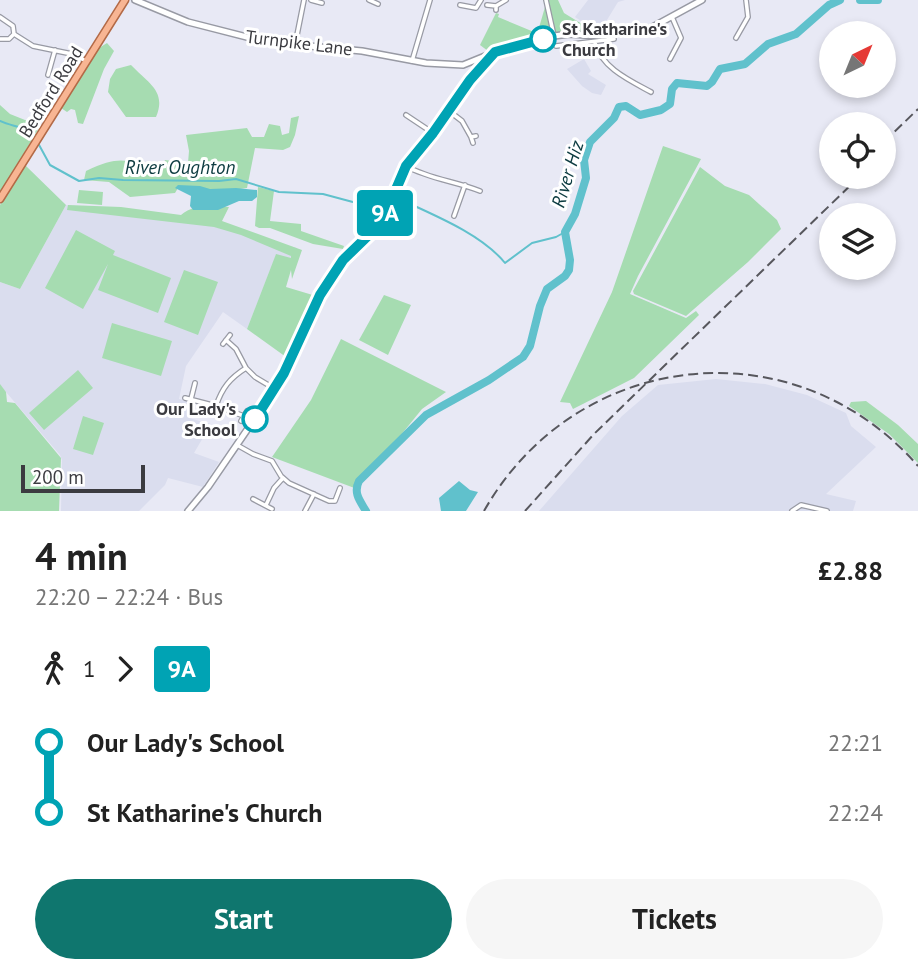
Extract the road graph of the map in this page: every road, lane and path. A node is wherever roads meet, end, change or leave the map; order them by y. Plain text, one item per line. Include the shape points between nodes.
1 (125, 0) edge
2 (135, 0) edge
3 (304, 0) edge
4 (311, 0) edge
5 (369, 0) edge
6 (430, 0) edge
7 (481, 0) edge
8 (506, 0) edge
9 (546, 0) edge
10 (702, 0) edge
11 (746, 0) edge
12 (322, 3) dead end
13 (378, 4) dead end
14 (460, 5) dead end
15 (487, 5) dead end
16 (0, 17) edge
17 (672, 17) junction
18 (14, 34) junction
19 (554, 36) junction
20 (0, 38) edge
21 (737, 38) dead end
22 (580, 39) junction
23 (614, 39) dead end
24 (595, 43) junction
25 (295, 45) junction
26 (556, 46) dead end
27 (55, 50) junction
28 (495, 52) junction
29 (670, 60) dead end
30 (86, 61) junction
31 (412, 61) junction
32 (468, 64) junction
33 (48, 75) dead end
34 (470, 80) junction
35 (651, 92) dead end
36 (449, 111) junction
37 (406, 115) dead end
38 (433, 133) junction
39 (473, 143) dead end
40 (406, 166) junction
41 (465, 185) junction
42 (480, 191) dead end
43 (0, 199) edge
44 (454, 216) dead end
45 (230, 335) dead end
46 (226, 340) junction
47 (223, 345) dead end
48 (246, 368) junction
49 (195, 383) dead end
50 (275, 389) junction
51 (185, 398) dead end
52 (191, 399) junction
53 (216, 406) junction
54 (241, 421) dead end
55 (237, 444) junction
56 (283, 478) junction
57 (340, 488) dead end
58 (314, 494) junction
59 (253, 499) dead end
60 (266, 505) junction
61 (272, 509) dead end
62 (188, 511) edge
63 (305, 511) edge
64 (792, 511) edge
65 (827, 511) edge

1 - 30 main road, Bedford Road
2 - 25 street, Turnpike Lane via 219,31
3 - 25 street
4 - 12 street
5 - 13 street
6 - 31 street
7 - 14 street via 476,8
8 - 15 street via 496,8
9 - 19 street
10 - 17 street
11 - 21 street via 748,17
16 - 18 street via 13,26
17 - 22 street via 651,29
17 - 29 street via 681,36
18 - 20 street
18 - 27 street via 33,47
19 - 22 street
19 - 28 street
22 - 24 street
22 - 26 street
23 - 24 street
24 - 35 street via 602,59
25 - 31 street, Turnpike Lane
27 - 30 street
27 - 33 street
28 - 32 street
28 - 34 street
30 - 43 main road, Bedford Road
31 - 32 street, Turnpike Lane
32 - 34 street
34 - 36 street
36 - 38 street
36 - 39 street via 462,121
37 - 38 street
38 - 40 street
40 - 41 street via 425,176
40 - 50 street via 376,228 343,260 320,295
41 - 42 street
41 - 44 street
45 - 46 street
46 - 47 street
46 - 48 street
48 - 50 street
48 - 53 street via 226,384
49 - 52 street
50 - 55 street
51 - 52 street
52 - 53 street
53 - 54 street via 246,413
55 - 56 street via 272,461
55 - 62 street
56 - 58 street
56 - 60 street
57 - 58 street via 332,502
58 - 63 street
59 - 60 street
60 - 61 street
64 - 65 street via 799,505

